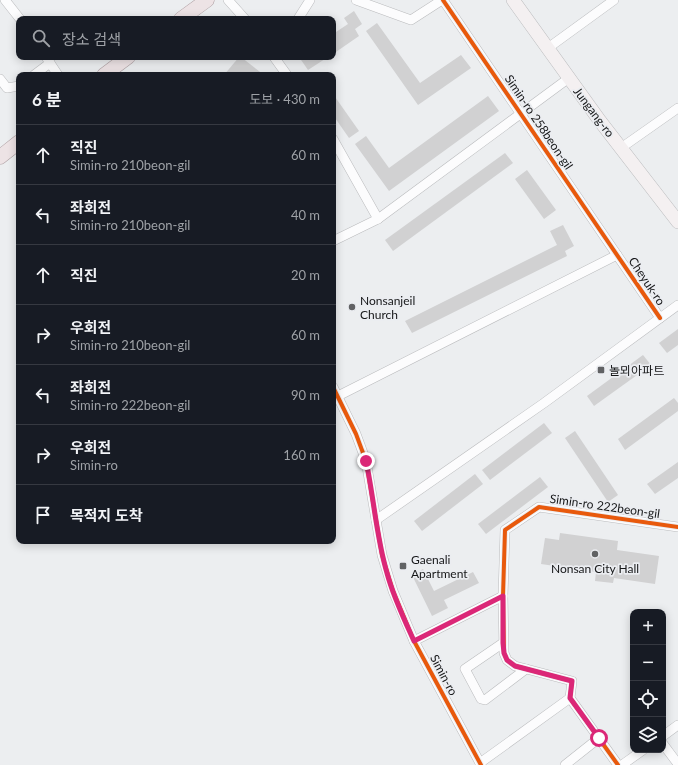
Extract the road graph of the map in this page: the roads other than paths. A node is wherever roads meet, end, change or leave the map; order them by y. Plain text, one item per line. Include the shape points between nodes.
1 (5, 0) edge
2 (207, 0) edge
3 (228, 0) edge
4 (310, 0) edge
5 (356, 0) edge
6 (442, 0) edge
7 (513, 0) edge
8 (614, 0) edge
9 (18, 16) edge
10 (185, 16) edge
11 (242, 16) edge
12 (300, 16) edge
13 (548, 48) junction
14 (48, 60) edge
15 (124, 60) edge
16 (276, 60) edge
17 (37, 72) edge
18 (56, 72) edge
19 (108, 72) edge
20 (285, 72) edge
21 (569, 78) junction
22 (0, 79) edge
23 (16, 86) edge
24 (678, 108) edge
25 (521, 113) junction
26 (16, 136) edge
27 (16, 144) edge
28 (336, 144) edge
29 (0, 148) edge
30 (621, 148) junction
31 (0, 156) edge
32 (378, 219) junction
33 (678, 222) edge
34 (336, 240) edge
35 (617, 255) junction
36 (678, 305) edge
37 (660, 318) junction
38 (336, 392) edge
39 (338, 396) junction
40 (376, 520) junction
41 (678, 527) edge
42 (503, 596) junction
43 (414, 641) junction
44 (503, 643) junction
45 (526, 669) junction
46 (570, 698) junction
47 (678, 725) edge
48 (666, 734) edge
49 (599, 738) junction
50 (666, 748) edge
51 (639, 753) edge
52 (480, 764) edge
53 (678, 764) edge
54 (565, 765) edge
55 (618, 765) edge
56 (622, 765) edge

1 - 9 street
2 - 10 main road
3 - 11 street
4 - 12 street
5 - 6 street via 411,20
6 - 25 street, Simin-ro 258beon-gil
7 - 13 street, Jungang-ro
8 - 13 street
13 - 21 street, Jungang-ro
14 - 17 street
14 - 18 street
15 - 19 main road
16 - 20 street
21 - 25 street, Simin-ro 258beon-gil
21 - 30 street, Jungang-ro
22 - 23 street via 7,88
24 - 30 street
25 - 32 street, Simin-ro 258beon-gil
25 - 35 street, Simin-ro 258beon-gil
26 - 29 main road
27 - 31 main road
28 - 32 street
30 - 33 street, Jungang-ro
32 - 34 street, Simin-ro 258beon-gil
35 - 37 street, Cheyuk-ro
35 - 39 street
36 - 37 street, Cheyuk-ro
37 - 40 street, Cheyuk-ro via 544,403
38 - 39 street, Simin-ro
39 - 40 street, Simin-ro via 366,461
40 - 43 street, Simin-ro via 387,574
41 - 42 street, Simin-ro 222beon-gil via 539,507 505,530
42 - 43 street
42 - 44 street
43 - 52 street, Simin-ro
44 - 45 street via 507,660
44 - 45 street via 465,669 481,699 485,700
45 - 46 street via 572,681
46 - 49 street
46 - 52 street
47 - 48 street
49 - 54 street
49 - 55 street
50 - 53 street
51 - 56 street

